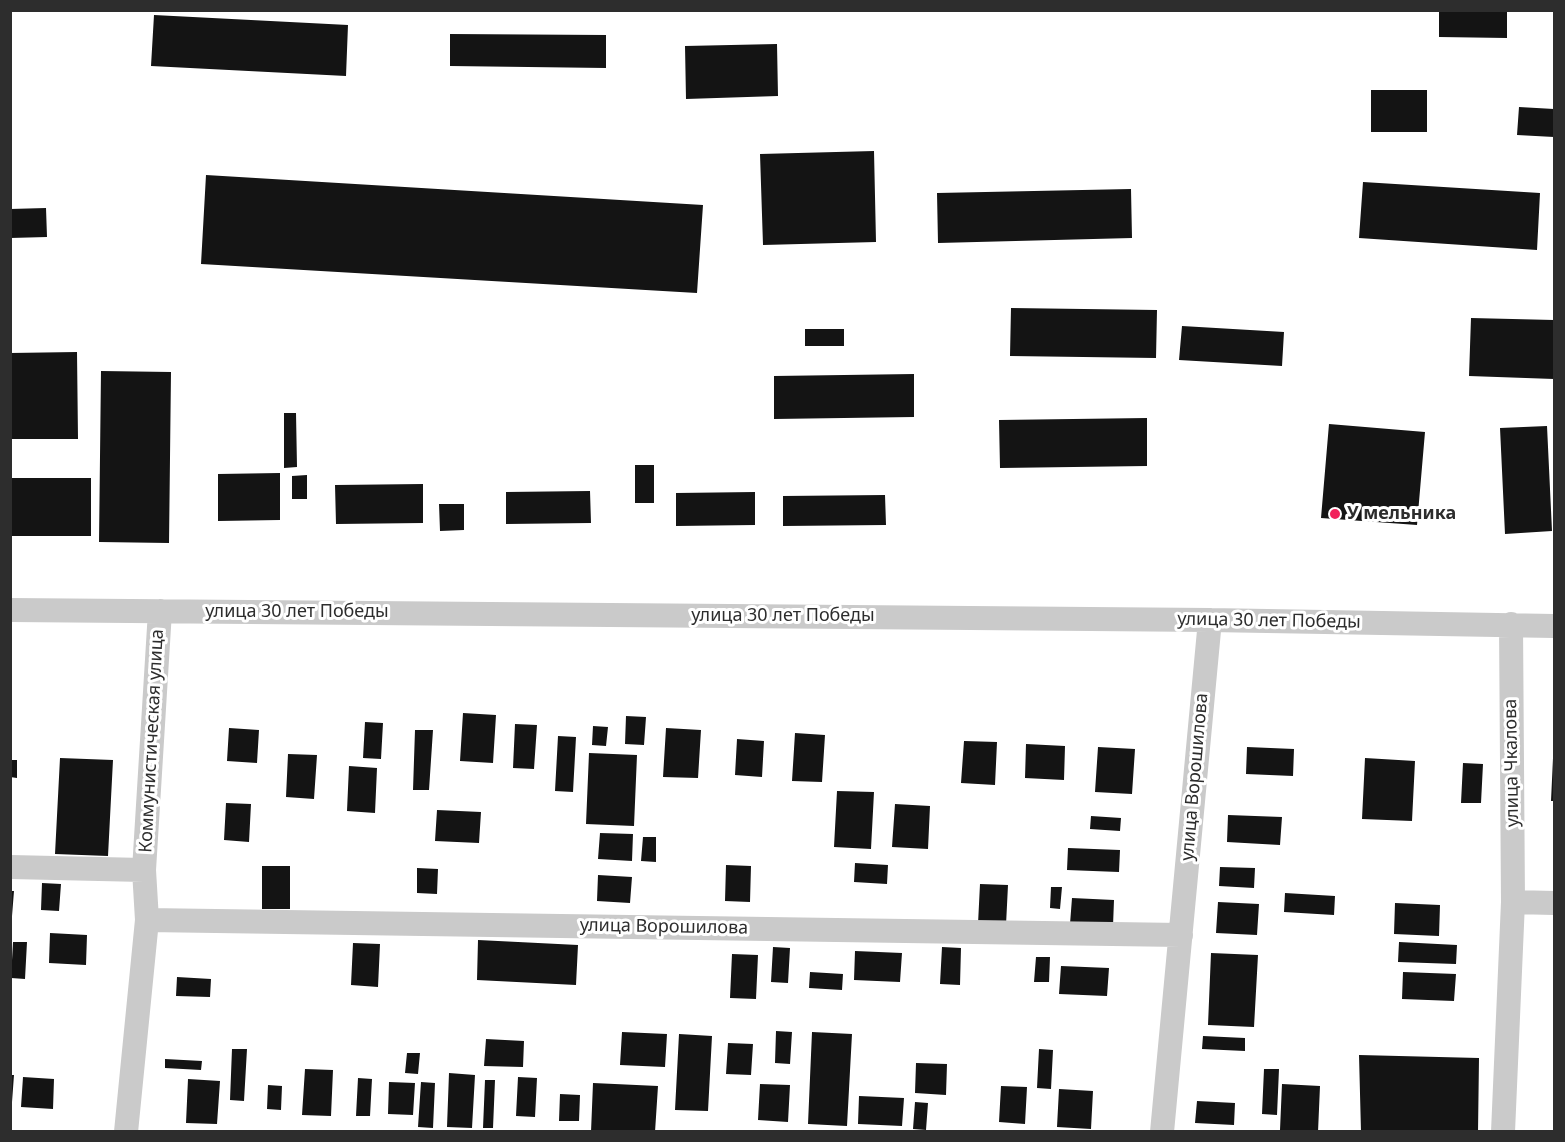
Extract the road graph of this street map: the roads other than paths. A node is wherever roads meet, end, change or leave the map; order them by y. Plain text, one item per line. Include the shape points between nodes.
1 (10, 610) edge
2 (160, 611) junction
3 (1210, 620) junction
4 (1511, 624) junction
5 (1554, 626) edge
6 (10, 867) edge
7 (144, 870) junction
8 (1513, 902) junction
9 (1554, 903) edge
10 (147, 920) junction
11 (1181, 935) junction
12 (126, 1131) edge
13 (1162, 1131) edge
14 (1503, 1131) edge

1 - 2 street, улица 30 лет Победы
2 - 3 street, улица 30 лет Победы
2 - 7 street, Коммунистическая улица
3 - 4 street, улица 30 лет Победы
3 - 11 street, улица Ворошилова
4 - 5 street, улица 30 лет Победы
4 - 8 street, улица Чкалова
6 - 7 street, Коммунистическая улица
7 - 10 street, Коммунистическая улица
8 - 9 street
8 - 14 street, улица Чкалова
10 - 11 street, улица Ворошилова
10 - 12 street, Коммунистическая улица
11 - 13 street, улица Ворошилова

